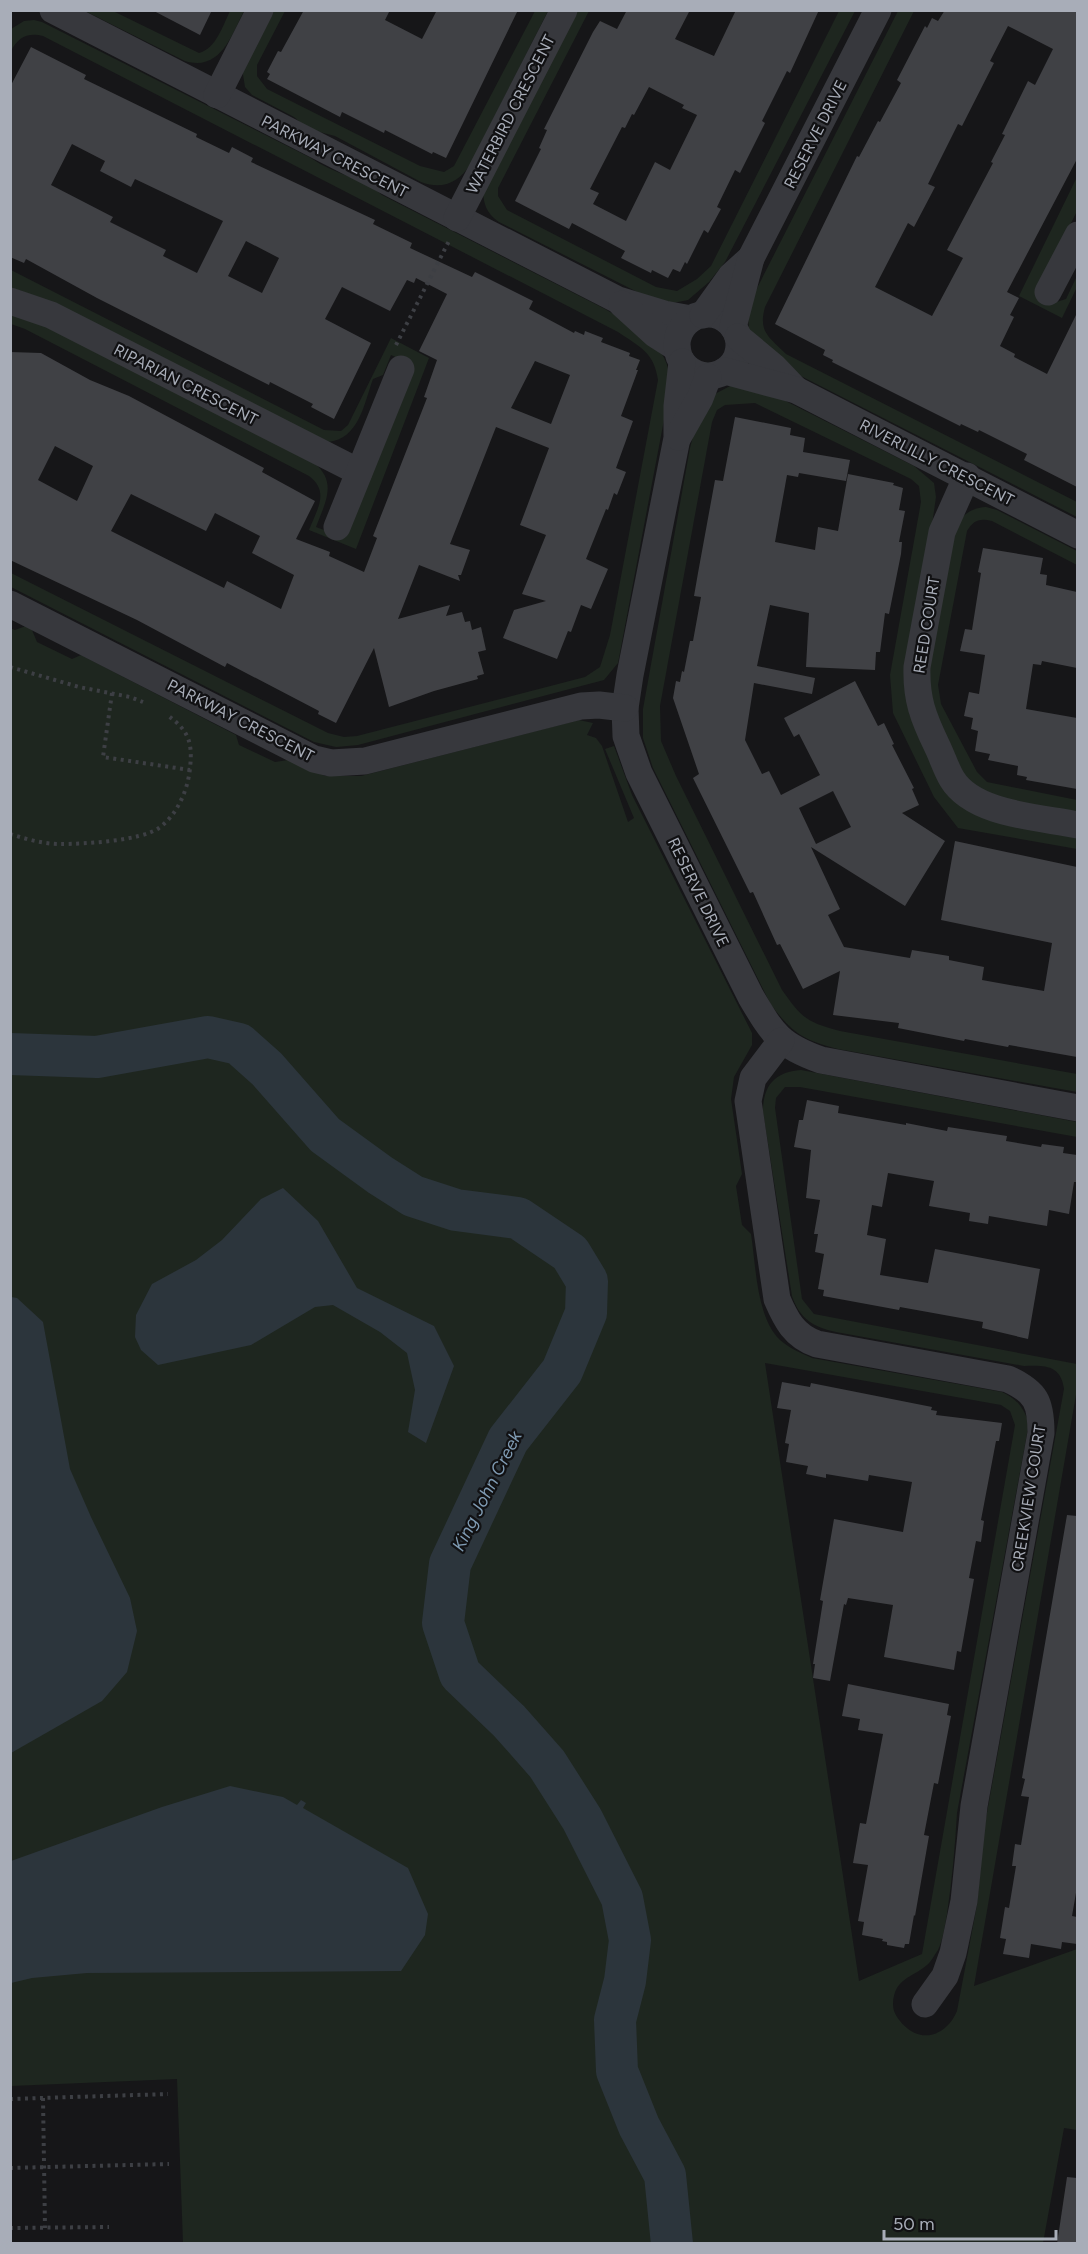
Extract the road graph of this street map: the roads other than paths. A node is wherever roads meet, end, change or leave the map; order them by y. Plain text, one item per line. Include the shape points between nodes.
1 (53, 10) edge
2 (260, 10) edge
3 (564, 10) edge
4 (878, 10) edge
5 (217, 95) junction
6 (459, 219) junction
7 (1077, 235) edge
8 (752, 258) junction
9 (1048, 292) dead end
10 (618, 300) junction
11 (10, 301) edge
12 (697, 317) junction
13 (735, 332) junction
14 (680, 355) junction
15 (401, 369) road end
16 (717, 374) junction
17 (796, 390) junction
18 (677, 438) junction
19 (360, 472) junction
20 (967, 476) junction
21 (338, 527) dead end
22 (1077, 535) edge
23 (10, 604) edge
24 (625, 708) junction
25 (1077, 825) edge
26 (781, 1041) junction
27 (1077, 1108) edge
28 (925, 2004) dead end

1 - 5 street, PARKWAY CRESCENT
2 - 5 street
3 - 6 street, WATERBIRD CRESCENT
4 - 8 street, RESERVE DRIVE
5 - 6 street, PARKWAY CRESCENT
6 - 10 street, PARKWAY CRESCENT
7 - 9 street
8 - 12 street, RESERVE DRIVE via 731,276
8 - 13 street, RESERVE DRIVE
10 - 12 street, PARKWAY CRESCENT via 663,314
10 - 14 street, PARKWAY CRESCENT
11 - 19 street, RIPARIAN CRESCENT via 51,315
12 - 13 street via 719,316
12 - 14 street via 680,332
13 - 16 street via 737,356
13 - 17 street, RIVERLILLY CRESCENT
14 - 16 street via 689,370
14 - 18 street, RESERVE DRIVE
15 - 19 street
16 - 17 street, RIVERLILLY CRESCENT
16 - 18 street, RESERVE DRIVE
17 - 20 street, RIVERLILLY CRESCENT
18 - 24 street, RESERVE DRIVE
19 - 21 street
20 - 22 street, RIVERLILLY CRESCENT
20 - 25 street, REED COURT via 942,532 917,667 916,690 921,712 953,780 969,797 1002,810
23 - 24 street, PARKWAY CRESCENT via 314,759 331,763 365,761 581,706
24 - 26 street, RESERVE DRIVE via 626,736 639,772 751,997
26 - 27 street, RESERVE DRIVE via 821,1060
26 - 28 street, CREEKVIEW COURT via 753,1078 748,1101 777,1299 791,1327 799,1336 817,1344 1008,1379 1025,1387 1036,1399 1041,1415 974,1806 963,1906 945,1976

